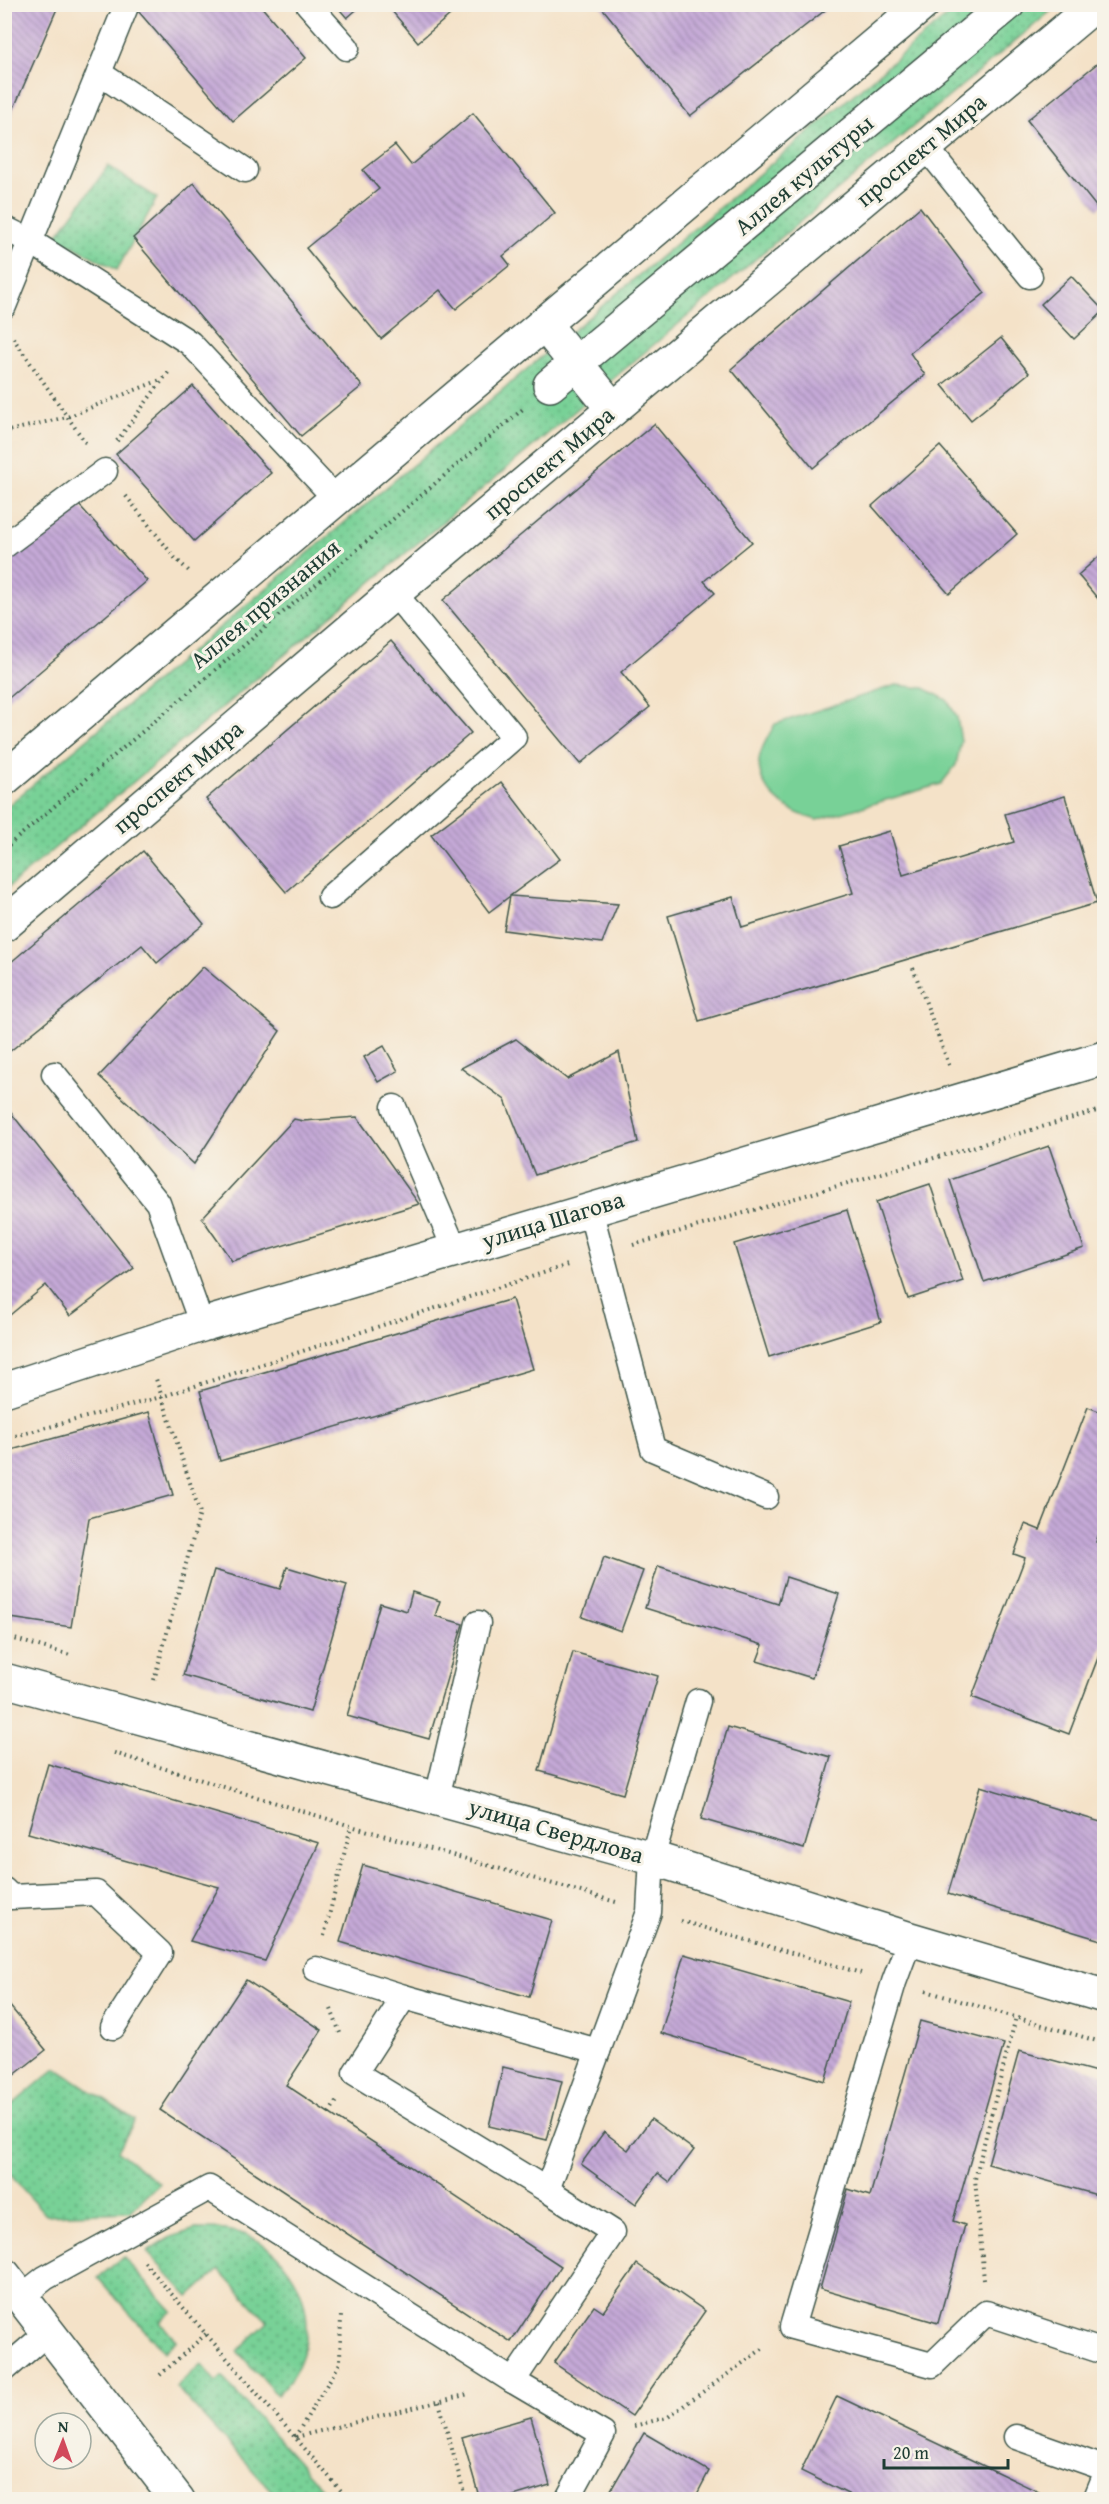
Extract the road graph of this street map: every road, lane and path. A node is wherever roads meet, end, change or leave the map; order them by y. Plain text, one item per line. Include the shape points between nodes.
1 (127, 4) edge
2 (308, 4) edge
3 (923, 4) edge
4 (1008, 4) edge
5 (1096, 4) edge
6 (347, 48) dead end
7 (99, 73) junction
8 (925, 146) junction
9 (245, 170) dead end
10 (4, 228) edge
11 (30, 241) junction
12 (1030, 276) dead end
13 (4, 306) edge
14 (544, 324) junction
15 (11, 335) dead end
16 (190, 343) junction
17 (588, 354) junction
18 (163, 379) junction
19 (550, 385) joint
20 (613, 409) junction
21 (67, 417) junction
22 (4, 432) edge
23 (105, 471) junction
24 (336, 499) junction
25 (4, 546) edge
26 (394, 593) junction
27 (218, 598) junction
28 (4, 779) edge
29 (4, 849) edge
30 (330, 897) dead end
31 (4, 925) edge
32 (913, 968) dead end
33 (1104, 1058) edge
34 (54, 1074) dead end
35 (960, 1100) junction
36 (394, 1107) dead end
37 (1104, 1109) edge
38 (590, 1209) junction
39 (455, 1250) junction
40 (602, 1254) junction
41 (202, 1325) junction
42 (144, 1342) junction
43 (4, 1389) edge
44 (161, 1397) junction
45 (4, 1439) edge
46 (766, 1497) dead end
47 (478, 1623) dead end
48 (4, 1680) edge
49 (154, 1680) dead end
50 (698, 1701) dead end
51 (105, 1750) dead end
52 (437, 1798) junction
53 (652, 1858) junction
54 (4, 1890) edge
55 (649, 1912) junction
56 (910, 1939) junction
57 (316, 1969) dead end
58 (894, 1982) junction
59 (1104, 1996) edge
60 (404, 1997) junction
61 (1016, 2017) junction
62 (113, 2026) dead end
63 (1104, 2043) edge
64 (598, 2051) junction
65 (548, 2190) junction
66 (144, 2261) dead end
67 (13, 2286) edge
68 (342, 2306) dead end
69 (986, 2313) junction
70 (792, 2327) junction
71 (47, 2333) junction
72 (206, 2334) junction
73 (1104, 2352) edge
74 (4, 2370) edge
75 (160, 2375) dead end
76 (513, 2381) junction
77 (439, 2402) junction
78 (603, 2434) junction
79 (295, 2437) junction
80 (1016, 2437) dead end
81 (1104, 2468) edge
82 (1104, 2478) edge
83 (178, 2499) edge
84 (349, 2499) edge
85 (466, 2499) edge
86 (567, 2499) edge
87 (1095, 2499) edge

1 - 7 lane
2 - 6 lane
3 - 14 street
4 - 17 street, Аллея культуры
5 - 8 street, проспект Мира
7 - 9 lane
7 - 11 lane
8 - 12 lane
8 - 20 street, проспект Мира
10 - 11 lane
11 - 13 lane
11 - 16 lane
14 - 17 street
14 - 24 street
15 - 21 path
16 - 18 path
16 - 24 lane
17 - 19 street, Аллея культуры
17 - 20 street
18 - 21 path
18 - 23 path via 114,445
19 - 29 path, Аллея признания
20 - 26 street, проспект Мира
21 - 22 path
21 - 23 path
23 - 25 lane
23 - 27 path via 175,558
24 - 27 street
26 - 30 lane via 514,737
26 - 31 street, проспект Мира
27 - 28 street
32 - 35 path
33 - 35 street, улица Шагова
34 - 41 lane via 158,1203
35 - 38 street, улица Шагова
36 - 39 lane
37 - 40 path
38 - 39 street, улица Шагова
38 - 40 lane
39 - 41 street, улица Шагова
40 - 44 path
40 - 46 lane via 653,1449
41 - 42 street, улица Шагова
42 - 43 street, улица Шагова
42 - 44 path
44 - 45 path
44 - 49 path via 200,1514
47 - 52 lane
48 - 52 street, улица Свердлова
50 - 53 lane
51 - 55 path
52 - 53 street, улица Свердлова
53 - 55 lane
53 - 56 street, улица Свердлова
54 - 62 lane via 11,1897 96,1893 160,1953
55 - 58 path
55 - 64 lane
56 - 58 lane
56 - 59 street, улица Свердлова
57 - 60 lane
58 - 61 path
58 - 70 lane
60 - 64 lane
60 - 65 lane via 355,2073
61 - 63 path
61 - 69 path via 975,2179
64 - 65 lane
65 - 76 lane via 613,2232
66 - 72 path
67 - 71 street
67 - 76 lane via 45,2278 209,2188
68 - 79 path via 340,2363
69 - 70 lane via 932,2365
69 - 73 lane
70 - 78 path via 668,2417
71 - 74 lane
71 - 83 street
72 - 75 path
72 - 79 path
76 - 77 path
76 - 78 lane
77 - 79 path
77 - 85 path
78 - 86 lane
79 - 84 path
80 - 81 lane
82 - 87 lane

